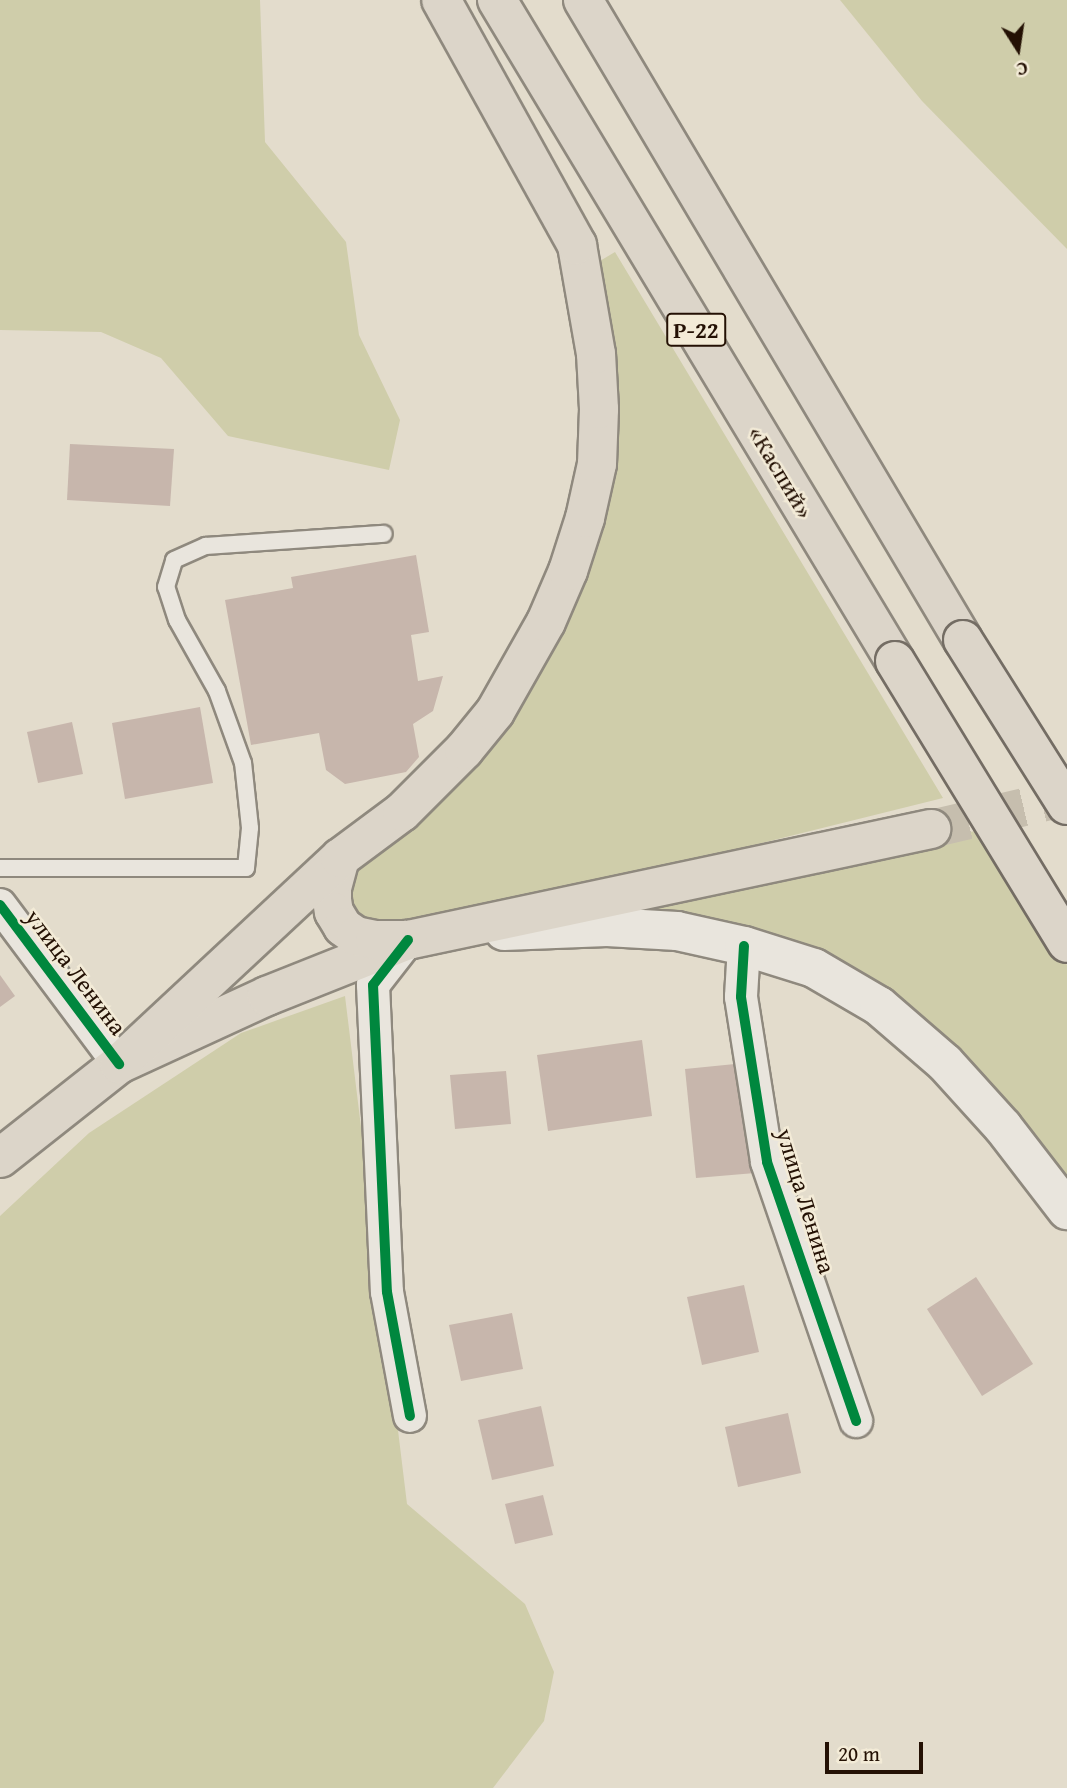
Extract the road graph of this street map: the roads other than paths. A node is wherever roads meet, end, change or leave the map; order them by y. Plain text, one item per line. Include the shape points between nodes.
1 (440, 0) edge
2 (496, 0) edge
3 (583, 0) edge
4 (384, 534) dead end
5 (1067, 805) edge
6 (931, 830) tunnel mouth
7 (340, 858) junction
8 (0, 868) edge
9 (0, 905) edge
10 (408, 940) junction
11 (1067, 943) edge
12 (744, 946) junction
13 (119, 1064) junction
14 (0, 1158) edge
15 (1067, 1210) edge
16 (410, 1416) dead end
17 (856, 1421) dead end

1 - 7 main road via 577,245 596,354 597,464 568,571 546,622 495,712 435,782
2 - 11 main road, «Каспий» / Р-22, bridge
3 - 5 main road, Р-22, bridge via 963,639
4 - 8 lane via 206,546 174,560 166,587 177,620 217,691 243,763 250,828 246,868
6 - 10 main road
7 - 10 main road via 332,900 343,927 375,940
7 - 13 main road
9 - 13 street, улица Ленина
10 - 12 main road via 607,927 677,931
10 - 13 main road via 267,996
10 - 16 street via 373,985 387,1292
12 - 15 main road via 814,968 879,1006 953,1072 1003,1127
12 - 17 street, улица Ленина via 741,997 768,1162
13 - 14 main road

